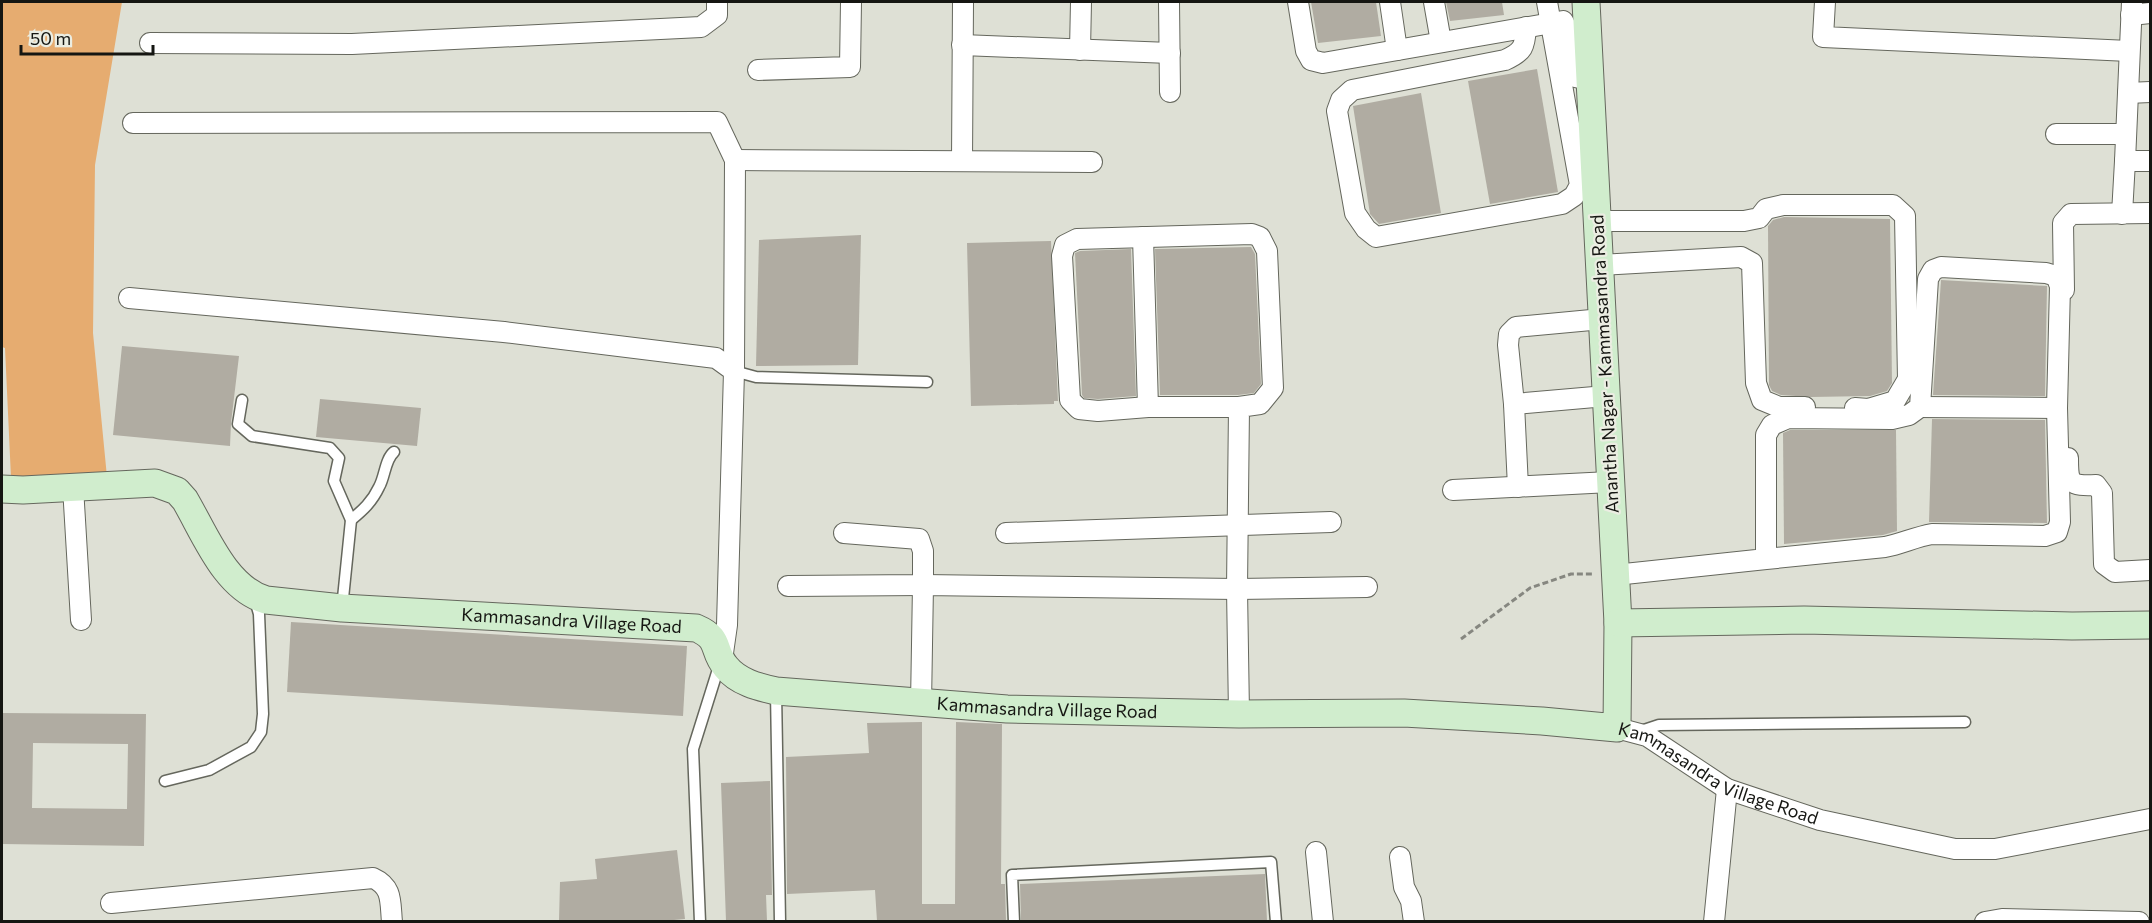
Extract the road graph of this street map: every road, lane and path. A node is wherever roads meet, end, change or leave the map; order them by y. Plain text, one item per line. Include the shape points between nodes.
1 (717, 2) edge
2 (850, 2) edge
3 (963, 2) edge
4 (1081, 2) edge
5 (1169, 2) edge
6 (1298, 2) edge
7 (1390, 2) edge
8 (1434, 2) edge
9 (1547, 2) edge
10 (1586, 2) edge
11 (1825, 2) edge
12 (2131, 8) edge
13 (2151, 13) edge
14 (1550, 23) junction
15 (1526, 27) junction
16 (1441, 42) junction
17 (150, 43) dead end
18 (962, 45) junction
19 (1080, 50) junction
20 (1397, 50) junction
21 (2129, 51) junction
22 (1170, 53) junction
23 (758, 70) dead end
24 (1590, 80) junction
25 (1170, 92) dead end
26 (2151, 92) edge
27 (2128, 93) junction
28 (133, 123) dead end
29 (2056, 134) dead end
30 (2126, 134) junction
31 (735, 160) junction
32 (2125, 160) junction
33 (962, 161) junction
34 (2151, 161) edge
35 (1092, 162) dead end
36 (2151, 213) edge
37 (2122, 214) junction
38 (1598, 221) junction
39 (1143, 237) junction
40 (1600, 265) junction
41 (129, 298) dead end
42 (1602, 319) junction
43 (734, 371) junction
44 (927, 382) dead end
45 (1606, 396) junction
46 (242, 400) dead end
47 (1514, 404) junction
48 (1148, 407) junction
49 (1239, 407) junction
50 (1920, 407) junction
51 (2057, 408) junction
52 (394, 452) dead end
53 (1610, 482) junction
54 (1518, 487) junction
55 (73, 488) junction
56 (2, 489) edge
57 (1453, 490) dead end
58 (351, 520) junction
59 (1331, 522) dead end
60 (1238, 525) junction
61 (1006, 532) dead end
62 (844, 533) dead end
63 (1766, 559) junction
64 (2151, 570) edge
65 (1571, 573) dead end
66 (1615, 575) junction
67 (923, 585) junction
68 (788, 586) dead end
69 (1366, 587) dead end
70 (1237, 589) junction
71 (254, 596) junction
72 (342, 608) junction
73 (81, 620) dead end
74 (1618, 623) junction
75 (2151, 625) edge
76 (1461, 639) dead end
77 (722, 660) junction
78 (776, 691) junction
79 (921, 704) junction
80 (1239, 714) junction
81 (1965, 722) dead end
82 (1627, 730) junction
83 (165, 781) dead end
84 (1727, 789) junction
85 (2151, 819) edge
86 (1316, 852) dead end
87 (1400, 857) dead end
88 (111, 903) dead end
89 (392, 921) edge
90 (700, 921) edge
91 (780, 921) edge
92 (1014, 921) edge
93 (1276, 921) edge
94 (1323, 921) edge
95 (1414, 921) edge
96 (1714, 921) edge
97 (1985, 921) edge
98 (2102, 921) edge
99 (2139, 921) edge

1 - 17 street via 717,15 701,27 352,44
2 - 23 street via 850,67
3 - 18 street
4 - 19 street
5 - 22 street
6 - 20 street via 1311,60 1323,63
7 - 20 street
8 - 16 street
9 - 14 street
10 - 24 street, Anantha Nagar - Kammasandra Road
11 - 21 street via 1823,37
12 - 13 street
12 - 21 street
14 - 15 street
14 - 15 street via 1580,185 1574,196 1562,204 1376,237 1366,230 1355,213 1338,111 1341,100 1352,90 1505,60 1519,54
14 - 24 street via 1563,21 1567,26 1575,77
15 - 16 street
16 - 20 street
18 - 19 street
18 - 33 street
19 - 22 street
21 - 27 street
22 - 25 street
24 - 38 street, Anantha Nagar - Kammasandra Road
26 - 27 street
27 - 30 street
28 - 31 street via 717,122
29 - 30 street
30 - 32 street
31 - 33 street
31 - 43 street
32 - 34 street
32 - 37 street
33 - 35 street
36 - 37 street
37 - 64 street via 2071,214 2063,222 2068,478 2078,485 2096,485 2100,489 2104,564 2115,572
38 - 40 street, Anantha Nagar - Kammasandra Road
38 - 40 street via 1744,221 1783,205 1893,205 1905,216 1908,380 1895,401 1868,409 1779,407 1762,400 1756,383 1752,263 1741,257
39 - 48 street
39 - 48 street via 1077,239 1065,245 1062,256 1070,400 1079,409 1098,411
39 - 49 street via 1260,237 1267,251 1273,388 1260,404
40 - 42 street, Anantha Nagar - Kammasandra Road
41 - 43 street via 504,332 704,356 716,358
42 - 45 street, Anantha Nagar - Kammasandra Road
42 - 47 street via 1516,327 1509,334 1508,345
43 - 44 lane via 756,377
43 - 77 street via 727,625
45 - 47 street
45 - 53 street, Anantha Nagar - Kammasandra Road
46 - 58 lane via 238,424 252,436 330,448 339,458 334,481
47 - 54 street
48 - 49 street
49 - 60 street
50 - 51 street
50 - 51 street via 1928,279 1933,270 1941,267 2056,276 2060,286
50 - 63 street via 1909,415 1892,419 1788,418 1772,425 1766,435
51 - 63 street via 2057,532 2045,536 1932,534 1885,547
52 - 58 lane via 388,457 370,504
53 - 54 street
53 - 66 street, Anantha Nagar - Kammasandra Road
54 - 57 street
55 - 56 street, Kammasandra Village Road
55 - 71 street, Kammasandra Village Road via 147,483 177,491 227,572
55 - 73 street
58 - 72 lane
59 - 60 street
60 - 61 street
60 - 70 street
62 - 67 street via 919,539
63 - 66 street
65 - 76 path via 1530,588
66 - 74 street, Anantha Nagar - Kammasandra Road
67 - 68 street
67 - 70 street
67 - 79 street
69 - 70 street
70 - 80 street
71 - 72 street, Kammasandra Village Road
71 - 83 lane via 259,614 261,732 250,747 208,770
72 - 77 street, Kammasandra Village Road via 683,626 713,638
74 - 75 street via 1804,620
74 - 82 street, Anantha Nagar - Kammasandra Road
77 - 78 street, Kammasandra Village Road via 742,680
77 - 90 lane via 693,749
78 - 79 street, Kammasandra Village Road
78 - 91 lane
79 - 80 street, Kammasandra Village Road
80 - 82 street, Kammasandra Village Road via 1404,713
81 - 82 lane via 1659,724
82 - 84 street, Kammasandra Village Road via 1647,735
84 - 85 street, Kammasandra Village Road via 1820,820 1955,849 1995,849
84 - 96 street
86 - 94 street
87 - 95 street
88 - 89 street via 373,878 383,883 389,894
92 - 93 lane via 1012,875 1271,862
97 - 98 street
98 - 99 street

